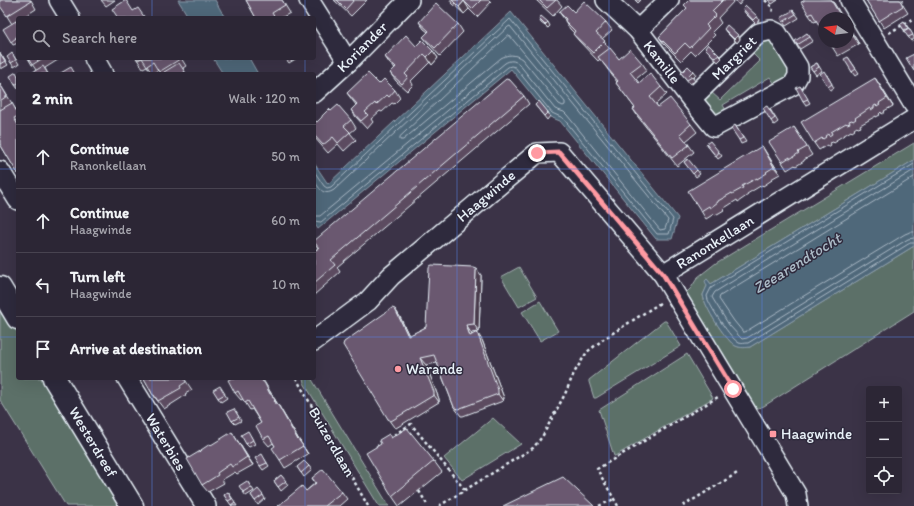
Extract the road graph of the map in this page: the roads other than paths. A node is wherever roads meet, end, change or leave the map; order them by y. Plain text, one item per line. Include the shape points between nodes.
1 (59, 0) edge
2 (309, 0) edge
3 (409, 0) edge
4 (606, 0) edge
5 (669, 0) edge
6 (850, 0) edge
7 (69, 16) edge
8 (638, 30) junction
9 (95, 60) edge
10 (348, 62) junction
11 (102, 72) edge
12 (316, 91) edge
13 (691, 99) junction
14 (914, 105) edge
15 (914, 118) edge
16 (714, 127) joint
17 (0, 171) edge
18 (16, 197) edge
19 (663, 274) junction
20 (0, 288) edge
21 (16, 315) edge
22 (316, 340) edge
23 (55, 380) edge
24 (128, 380) edge
25 (132, 506) edge
26 (206, 506) edge
27 (798, 506) edge

1 - 7 street
2 - 10 street
3 - 10 street, Koriander
4 - 8 street, Kamille
5 - 8 street
6 - 14 street
8 - 13 street, Kamille
9 - 11 street
10 - 12 street, Koriander
13 - 16 street, Kamille
13 - 16 street, Margriet via 759,34 771,30 777,33 798,67 798,76 793,85
15 - 19 street, Ranonkellaan
17 - 18 street
19 - 22 street, Haagwinde via 559,152 537,153 391,276 368,301
19 - 27 street, Ranonkellaan via 796,494
20 - 21 street
23 - 25 street, Westerdreef
24 - 26 street, Waterbies

